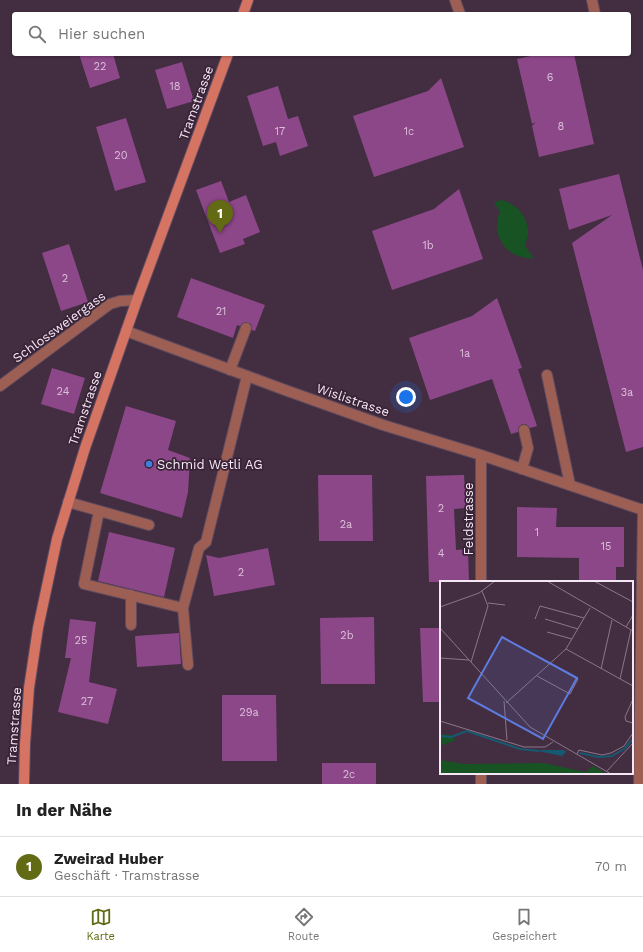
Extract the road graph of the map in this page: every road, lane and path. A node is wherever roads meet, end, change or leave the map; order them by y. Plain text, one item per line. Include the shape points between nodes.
1 (248, 0) edge
2 (455, 0) edge
3 (592, 0) edge
4 (244, 12) edge
5 (459, 12) edge
6 (595, 12) edge
7 (227, 56) edge
8 (137, 300) junction
9 (246, 328) dead end
10 (126, 331) junction
11 (230, 370) junction
12 (547, 375) dead end
13 (247, 376) junction
14 (0, 386) edge
15 (524, 430) dead end
16 (481, 455) junction
17 (522, 469) junction
18 (570, 485) junction
19 (68, 502) junction
20 (643, 510) edge
21 (99, 511) junction
22 (149, 525) dead end
23 (481, 581) edge
24 (131, 595) junction
25 (183, 608) junction
26 (131, 625) dead end
27 (188, 665) dead end
28 (24, 784) edge
29 (639, 784) edge

1 - 4 main road
2 - 5 street
3 - 6 street
7 - 8 main road, Tramstrasse
8 - 10 main road, Tramstrasse
8 - 14 street, Schlossweiergass via 110,304
9 - 11 street
10 - 11 street, Wislistrasse
10 - 19 main road, Tramstrasse
11 - 13 street, Wislistrasse
12 - 18 street
13 - 16 street, Wislistrasse via 383,425
13 - 25 street via 206,542 199,548
15 - 17 street via 528,448
16 - 17 street, Wislistrasse
16 - 23 street, Feldstrasse
17 - 18 street, Wislistrasse
18 - 20 street, Wislistrasse
19 - 21 street
19 - 28 main road, Tramstrasse via 38,628 27,717
20 - 29 street
21 - 22 street
21 - 24 street via 84,584
24 - 25 street
24 - 26 street
25 - 27 street

